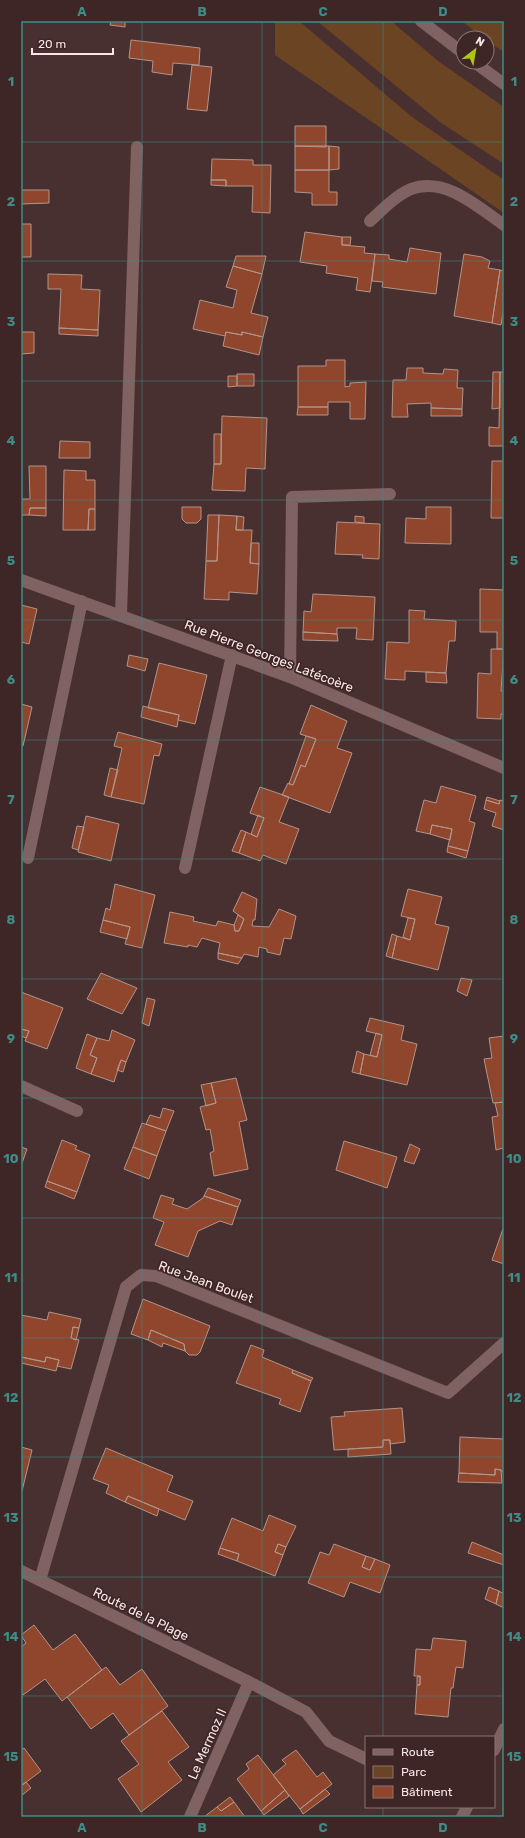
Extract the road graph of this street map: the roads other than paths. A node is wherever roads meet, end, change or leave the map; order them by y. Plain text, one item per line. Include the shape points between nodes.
1 (421, 21) edge
2 (455, 47) edge
3 (485, 70) edge
4 (504, 84) edge
5 (137, 147) dead end
6 (370, 221) dead end
7 (504, 225) edge
8 (390, 494) dead end
9 (21, 580) edge
10 (82, 601) junction
11 (121, 615) junction
12 (232, 655) junction
13 (290, 677) junction
14 (504, 768) edge
15 (28, 858) dead end
16 (185, 868) dead end
17 (21, 1086) edge
18 (77, 1111) dead end
19 (504, 1343) edge
20 (21, 1571) edge
21 (40, 1580) junction
22 (250, 1682) junction
23 (504, 1729) edge
24 (495, 1748) edge
25 (365, 1759) edge
26 (190, 1817) edge

1 - 2 street
3 - 4 street
5 - 11 street
6 - 7 street via 398,197 424,186 454,192
8 - 13 street via 292,497
9 - 10 street, Rue Pierre Georges Latécoère
10 - 11 street, Rue Pierre Georges Latécoère
10 - 15 street
11 - 12 street, Rue Pierre Georges Latécoère
12 - 13 street, Rue Pierre Georges Latécoère
12 - 16 street
13 - 14 street, Rue Pierre Georges Latécoère
17 - 18 street
19 - 21 street, Rue Jean Boulet via 448,1393 156,1276 141,1276 126,1287
20 - 21 street, Route de la Plage
21 - 22 street, Route de la Plage
22 - 25 street, Route de la Plage via 306,1712 329,1741
22 - 26 street, Le Mermoz II
23 - 24 street

